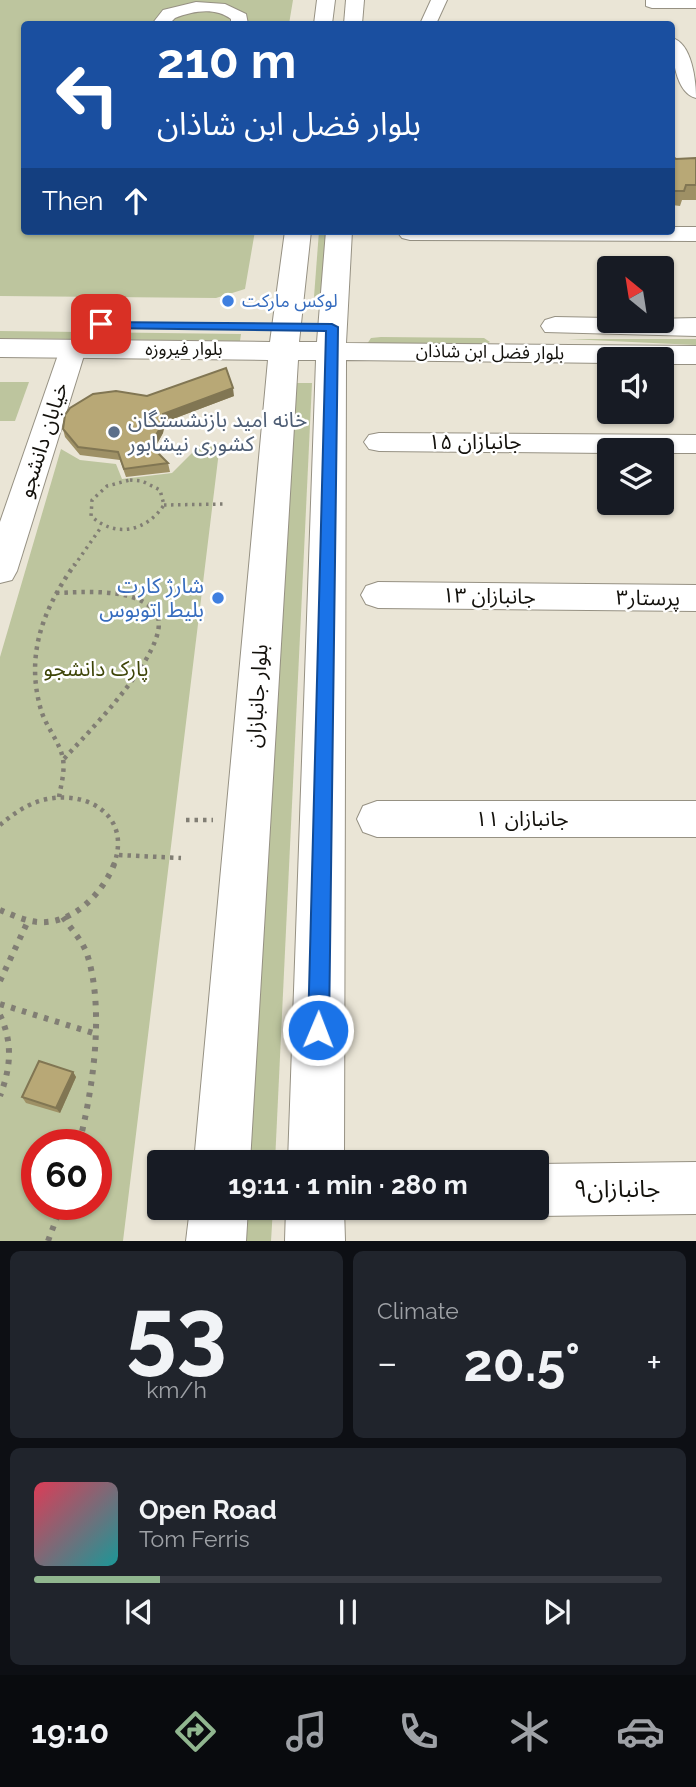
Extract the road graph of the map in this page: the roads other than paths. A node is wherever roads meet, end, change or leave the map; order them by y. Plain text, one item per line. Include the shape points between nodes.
1 (326, 0) edge
2 (355, 0) edge
3 (439, 0) edge
4 (652, 1) edge
5 (249, 3) edge
6 (696, 3) edge
7 (215, 8) junction
8 (162, 21) edge
9 (239, 21) edge
10 (241, 21) edge
11 (323, 21) edge
12 (353, 21) edge
13 (429, 21) edge
14 (662, 21) edge
15 (676, 37) edge
16 (690, 69) edge
17 (696, 92) edge
18 (675, 234) edge
19 (696, 234) edge
20 (298, 235) edge
21 (339, 235) edge
22 (0, 323) edge
23 (696, 327) edge
24 (285, 338) junction
25 (332, 339) junction
26 (496, 339) junction
27 (0, 348) edge
28 (73, 349) junction
29 (696, 355) edge
30 (379, 442) dead end
31 (696, 443) edge
32 (12, 498) edge
33 (0, 571) edge
34 (378, 595) dead end
35 (600, 597) joint
36 (696, 598) edge
37 (377, 819) dead end
38 (681, 819) edge
39 (223, 1150) edge
40 (316, 1150) edge
41 (696, 1188) edge
42 (549, 1189) edge
43 (218, 1220) edge
44 (315, 1220) edge
45 (216, 1241) edge
46 (315, 1241) edge

1 - 11 main road
2 - 12 main road
3 - 13 street
4 - 6 street
4 - 14 street
5 - 7 street
5 - 10 street
7 - 8 street via 178,10
7 - 9 street via 235,13
15 - 16 street
16 - 17 street
18 - 19 street
20 - 24 main road, بلوار جانبازان
21 - 25 main road
22 - 24 main road, بلوار فیروزه
23 - 26 main road, بلوار فضل ابن شاذان
24 - 25 main road, بلوار فضل ابن شاذان
24 - 28 main road, بلوار فیروزه
24 - 39 main road, بلوار جانبازان
25 - 26 main road, بلوار فضل ابن شاذان
25 - 40 main road
26 - 29 main road, بلوار فضل ابن شاذان
27 - 28 main road, بلوار فیروزه
28 - 32 street, خیابان دانشجو
30 - 31 street, جانبازان ۱۵
32 - 33 street, خیابان دانشجو
34 - 35 street, جانبازان ۱۳
35 - 36 street, پرستار۳
37 - 38 street, جانبازان ۱۱
41 - 42 street, جانبازان۹
43 - 45 main road
44 - 46 main road

